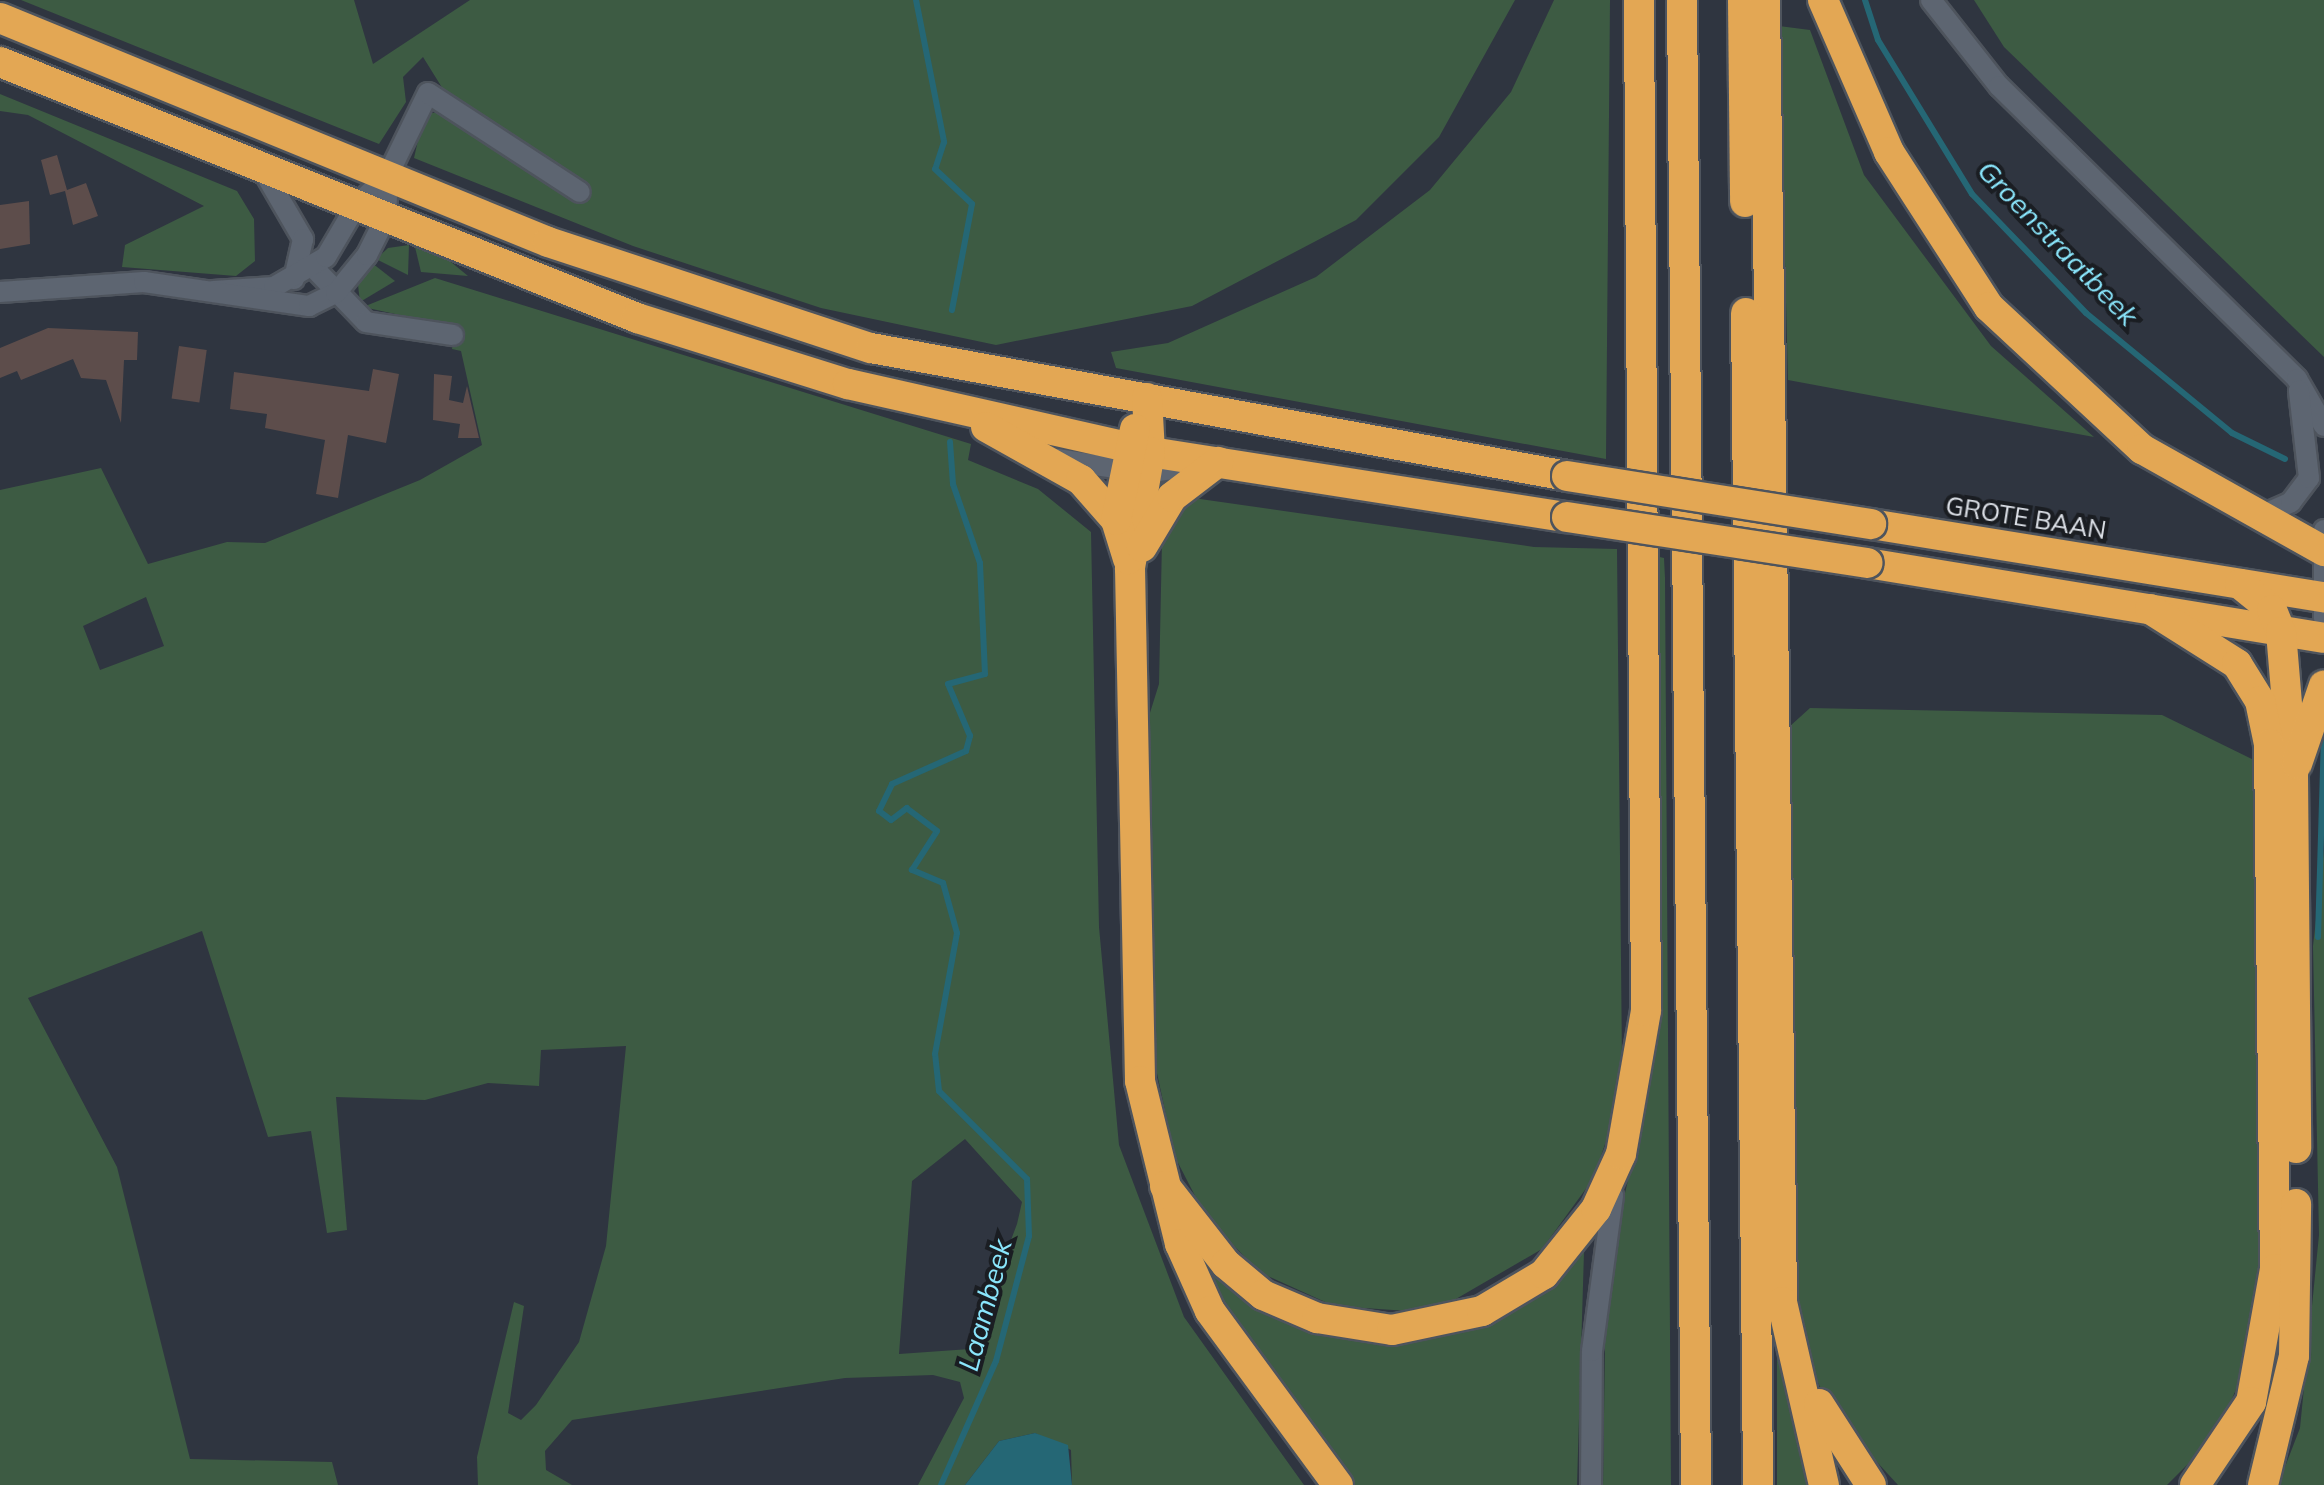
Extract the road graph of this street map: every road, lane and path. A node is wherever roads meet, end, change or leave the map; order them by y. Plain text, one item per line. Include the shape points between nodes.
1 (1638, 0) edge
2 (1682, 0) edge
3 (1743, 0) edge
4 (1765, 0) edge
5 (1823, 0) edge
6 (1931, 0) edge
7 (0, 18) edge
8 (0, 62) edge
9 (259, 166) junction
10 (388, 175) junction
11 (580, 192) dead end
12 (356, 206) junction
13 (386, 217) junction
14 (313, 267) junction
15 (293, 280) junction
16 (213, 291) junction
17 (0, 292) edge
18 (336, 293) junction
19 (453, 335) dead end
20 (2298, 379) junction
21 (1147, 398) junction
22 (957, 411) junction
23 (2324, 426) edge
24 (1040, 456) junction
25 (1137, 460) junction
26 (1218, 462) junction
27 (2252, 518) junction
28 (1116, 520) junction
29 (2323, 544) edge
30 (1130, 568) junction
31 (2240, 584) junction
32 (2322, 604) edge
33 (2150, 610) junction
34 (2281, 632) junction
35 (2324, 638) edge
36 (2324, 686) edge
37 (2293, 776) junction
38 (1621, 1154) junction
39 (1165, 1186) junction
40 (1782, 1274) junction
41 (1338, 1485) edge
42 (1591, 1485) edge
43 (1696, 1485) edge
44 (1758, 1485) edge
45 (1824, 1485) edge
46 (1872, 1485) edge
47 (2194, 1485) edge
48 (2263, 1485) edge

1 - 38 highway via 1646,1011
2 - 43 highway
3 - 44 highway
4 - 40 highway
5 - 27 highway via 1889,152 1989,307 2094,411
6 - 20 street via 1999,86
7 - 10 highway, GROTE BAAN
8 - 9 highway
9 - 12 highway
9 - 15 street via 286,198 303,239
10 - 11 street via 428,93
10 - 12 street
10 - 13 street
10 - 21 highway, GROTE BAAN via 548,242 871,348
12 - 13 highway
12 - 14 street
13 - 18 street
13 - 22 highway via 637,318
14 - 15 street
14 - 18 street
15 - 16 street
16 - 17 street via 144,282
16 - 18 street via 278,306
18 - 19 street via 366,322
20 - 23 street
20 - 27 street via 2309,478 2290,502
21 - 25 highway
21 - 31 highway, GROTE BAAN, bridge via 1568,476
22 - 24 highway
22 - 25 highway
24 - 25 street
24 - 28 highway via 1081,480
25 - 26 highway
25 - 28 highway
25 - 30 highway
26 - 30 highway via 1163,508
26 - 33 highway, bridge
27 - 29 highway
28 - 30 highway
29 - 32 street
30 - 39 highway via 1134,1002
31 - 32 highway, GROTE BAAN
31 - 34 highway via 2272,610
33 - 34 highway
33 - 47 highway via 2236,664 2260,701 2269,744 2275,1269 2251,1402
34 - 35 highway
34 - 37 highway
36 - 37 highway
37 - 48 highway via 2294,1356
38 - 39 highway via 1596,1209 1544,1274 1482,1311 1392,1330 1316,1318 1263,1295 1226,1264
38 - 42 street via 1592,1351
39 - 41 highway via 1210,1311
40 - 45 highway via 1784,1328
40 - 46 highway via 1822,1411

